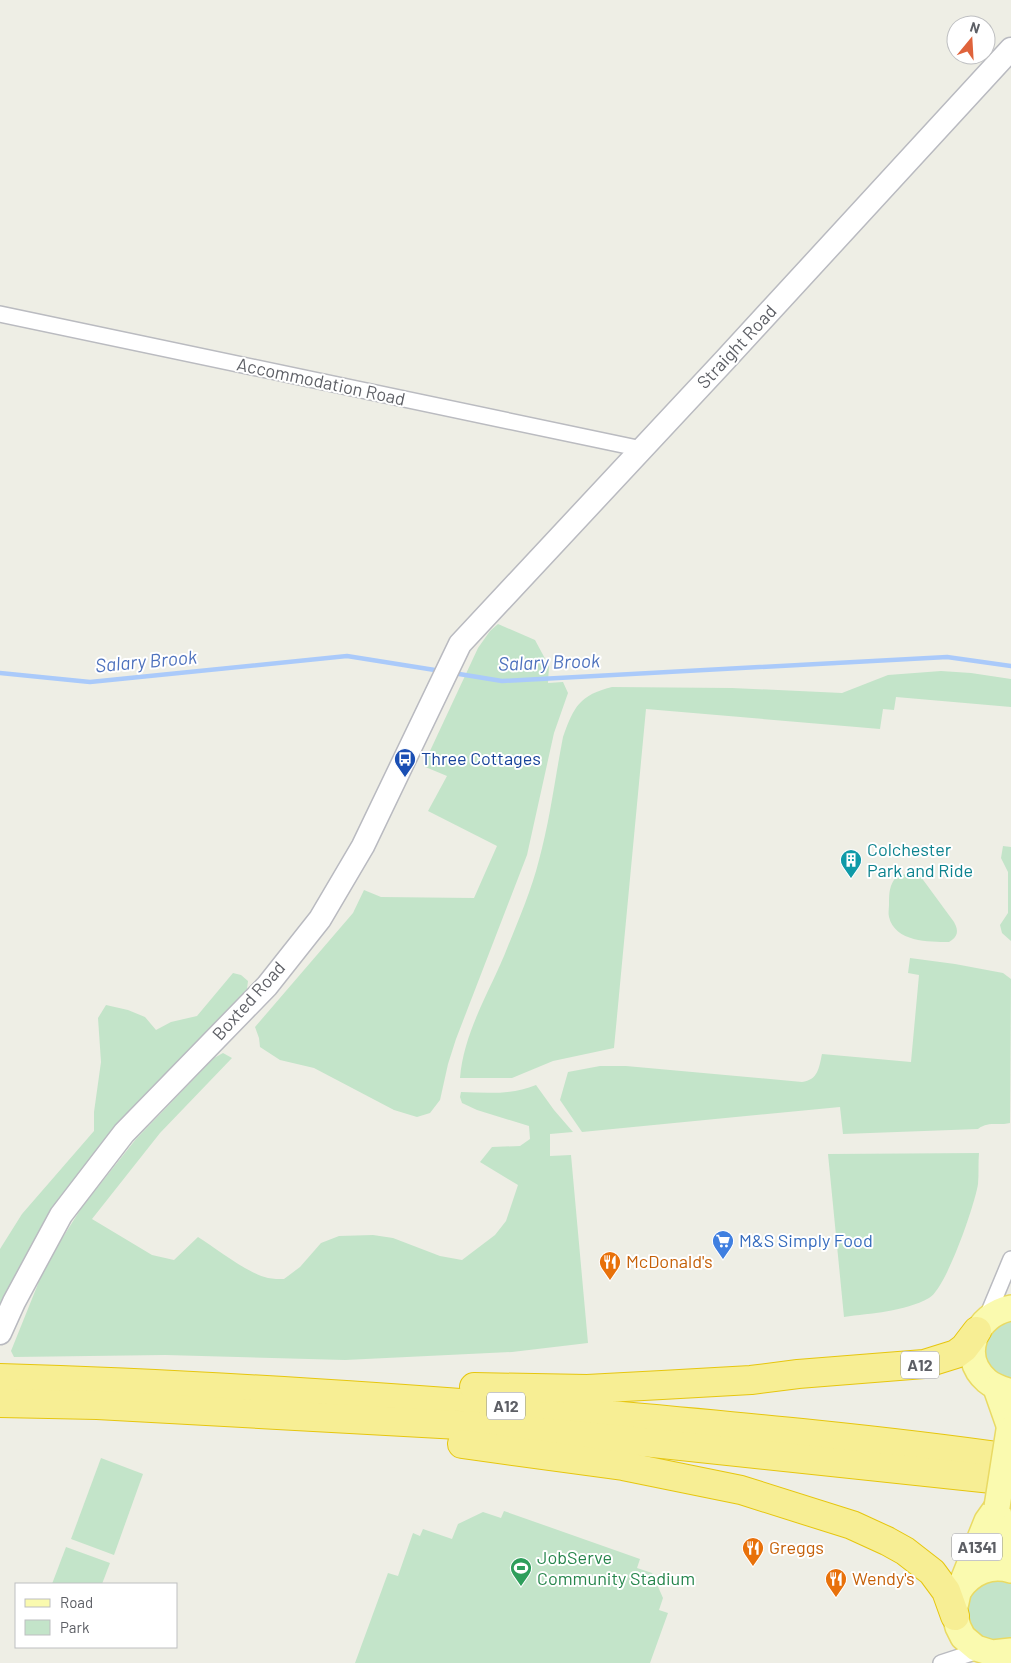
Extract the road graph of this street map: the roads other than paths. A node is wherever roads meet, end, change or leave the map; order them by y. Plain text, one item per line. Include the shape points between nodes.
1 (1011, 49) edge
2 (0, 314) edge
3 (642, 449) junction
4 (451, 663) joint
5 (1011, 1259) edge
6 (1011, 1308) edge
7 (982, 1325) junction
8 (3, 1326) edge
9 (0, 1378) edge
10 (1004, 1390) edge
11 (96, 1393) junction
12 (0, 1403) edge
13 (1010, 1425) edge
14 (1011, 1458) edge
15 (1011, 1481) edge
16 (998, 1507) junction
17 (1011, 1564) edge
18 (1011, 1570) edge
19 (960, 1589) junction
20 (958, 1624) junction
21 (1000, 1654) edge
22 (943, 1662) edge

1 - 3 street, Straight Road
2 - 3 street, Accommodation Road
3 - 4 street, Straight Road
4 - 8 street, Boxted Road via 364,846 320,919 267,986 124,1133 61,1215
5 - 7 street
6 - 7 main road via 1000,1310
7 - 10 main road, A1341 via 973,1344 978,1370 986,1380
7 - 11 highway, A12 via 956,1354 924,1364 751,1380 588,1389
9 - 11 highway, A12
10 - 13 main road, A1341
11 - 12 highway, A12
11 - 14 highway, A12 via 443,1401 772,1429
11 - 15 highway, A12 via 616,1439
11 - 20 highway, A12 via 623,1466 741,1490 852,1525 905,1551 940,1582 951,1601
13 - 16 main road, A1341, bridge
16 - 17 main road, A1341
16 - 19 main road, A1341 via 987,1521
18 - 19 main road, A1341 via 980,1571
19 - 20 main road, A1341 via 955,1602
20 - 21 main road via 971,1645
20 - 22 street
21 - 22 street

